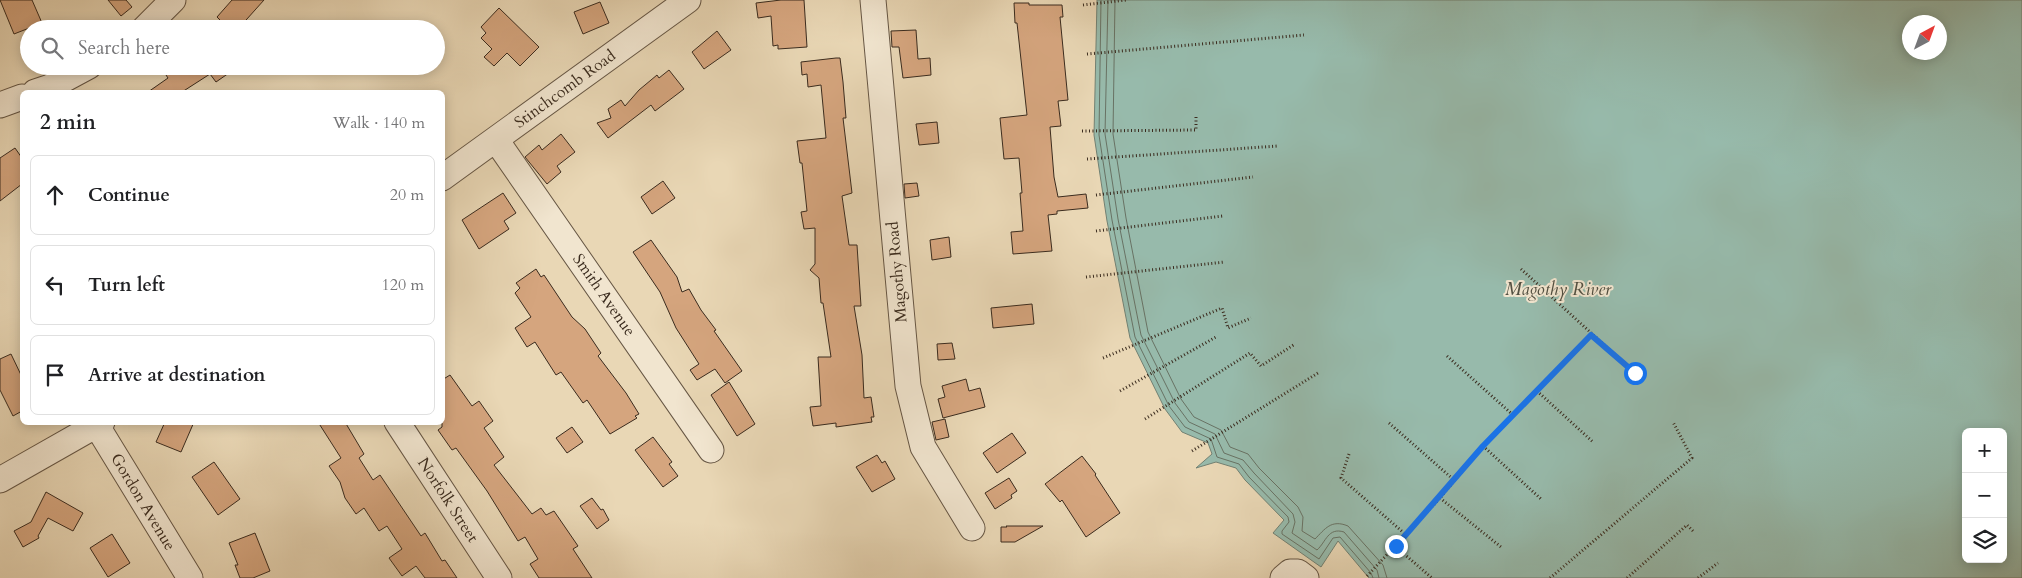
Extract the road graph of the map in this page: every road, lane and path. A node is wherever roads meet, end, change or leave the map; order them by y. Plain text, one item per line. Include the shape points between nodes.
1 (173, 0) edge
2 (688, 0) edge
3 (872, 0) edge
4 (1126, 0) edge
5 (1083, 5) dead end
6 (153, 20) edge
7 (1304, 35) dead end
8 (1086, 54) dead end
9 (72, 75) edge
10 (41, 90) edge
11 (20, 98) edge
12 (0, 105) edge
13 (1196, 116) dead end
14 (1082, 131) dead end
15 (496, 140) junction
16 (1278, 146) dead end
17 (1087, 159) dead end
18 (445, 176) edge
19 (1253, 177) dead end
20 (1096, 195) dead end
21 (1223, 216) dead end
22 (1096, 231) dead end
23 (1225, 262) dead end
24 (1521, 269) dead end
25 (1086, 277) dead end
26 (1251, 318) dead end
27 (1591, 335) junction
28 (1216, 337) dead end
29 (1295, 344) dead end
30 (1447, 356) dead end
31 (1104, 358) dead end
32 (1635, 373) dead end
33 (1318, 374) dead end
34 (1120, 391) dead end
35 (1538, 391) junction
36 (1513, 415) junction
37 (1144, 419) dead end
38 (1673, 422) dead end
39 (1389, 423) dead end
40 (97, 425) edge
41 (100, 425) edge
42 (399, 425) edge
43 (1593, 442) dead end
44 (1483, 446) junction
45 (712, 450) dead end
46 (1192, 451) dead end
47 (1349, 454) dead end
48 (0, 480) edge
49 (1454, 480) junction
50 (1440, 498) junction
51 (1541, 499) dead end
52 (972, 528) dead end
53 (1693, 532) dead end
54 (1405, 534) junction
55 (1396, 546) junction
56 (1501, 547) dead end
57 (1718, 563) dead end
58 (1368, 576) dead end
59 (190, 578) edge
60 (499, 578) edge
61 (1283, 578) edge
62 (1306, 578) edge
63 (1432, 578) edge
64 (1550, 578) edge
65 (1627, 578) edge
66 (1698, 578) edge

1 - 6 street
2 - 15 street, Stinchcomb Road
3 - 52 street, Magothy Road via 908,386 923,448
4 - 5 path
7 - 8 path
9 - 10 street
11 - 12 street
13 - 14 path via 1196,130
15 - 18 street, Stinchcomb Road
15 - 45 street, Smith Avenue
16 - 17 path
19 - 20 path
21 - 22 path
23 - 25 path
24 - 27 path
26 - 31 path via 1228,328 1222,308
27 - 32 path
27 - 35 path
28 - 34 path
29 - 37 path via 1261,366 1250,353
30 - 36 path
33 - 46 path
35 - 36 path
35 - 43 path
36 - 44 path
38 - 64 path via 1692,458
39 - 49 path
40 - 48 street
41 - 59 street, Gordon Avenue
42 - 60 street, Norfolk Street
44 - 49 path
44 - 51 path
47 - 54 path via 1341,478
49 - 50 path
49 - 54 path
50 - 54 path
50 - 56 path
53 - 65 path via 1687,525
54 - 55 path
55 - 58 path
55 - 63 path
57 - 66 path
61 - 62 street via 1290,572 1298,572

